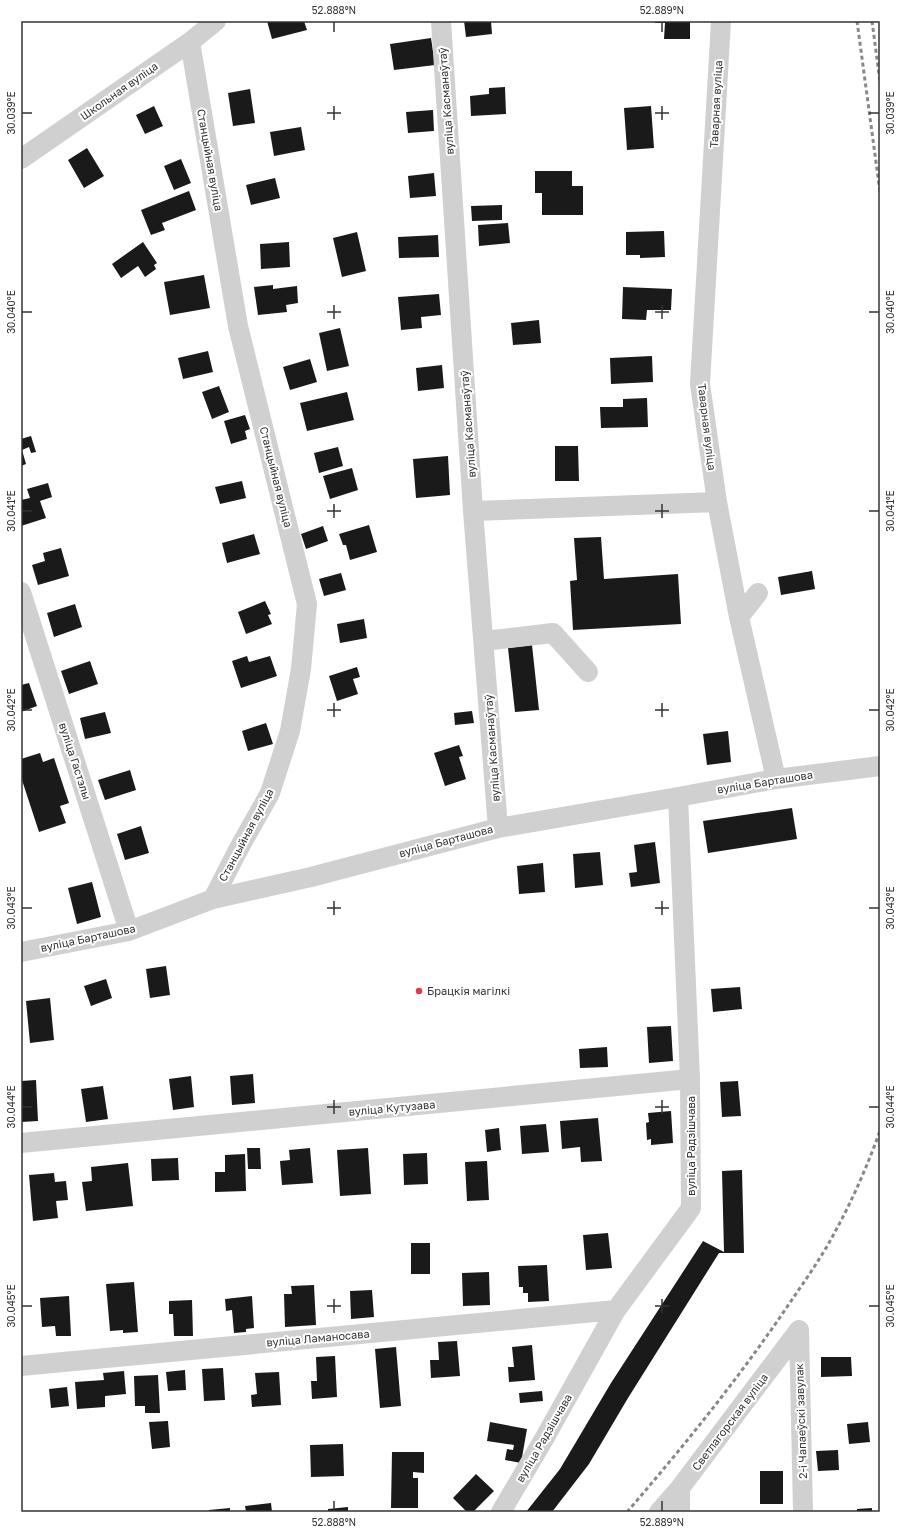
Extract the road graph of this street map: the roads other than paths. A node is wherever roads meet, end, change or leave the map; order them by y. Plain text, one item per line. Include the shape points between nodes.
1 (216, 21) edge
2 (441, 21) edge
3 (720, 21) edge
4 (190, 42) junction
5 (21, 159) edge
6 (717, 502) junction
7 (474, 511) junction
8 (21, 592) edge
9 (758, 593) dead end
10 (739, 617) junction
11 (484, 641) junction
12 (588, 672) dead end
13 (880, 766) edge
14 (776, 779) junction
15 (678, 797) junction
16 (498, 828) junction
17 (213, 899) junction
18 (129, 931) junction
19 (21, 952) edge
20 (690, 1079) junction
21 (21, 1143) edge
22 (616, 1310) junction
23 (798, 1330) joint
24 (21, 1366) edge
25 (680, 1488) junction
26 (501, 1512) edge
27 (659, 1512) edge
28 (680, 1512) edge
29 (803, 1512) edge

1 - 4 street, Школьная вуліца
2 - 7 street, вуліца Касманаўтаў
3 - 6 street, Таварная вуліца via 700,384
4 - 5 street, Школьная вуліца
4 - 17 street, Станцыйная вуліца via 238,326 307,604 301,669 290,732 270,794
6 - 7 street
6 - 10 street, Таварная вуліца
7 - 11 street, вуліца Касманаўтаў
8 - 18 street, вуліца Гастэлы
9 - 10 street
10 - 14 street, Таварная вуліца
11 - 12 street via 553,633
11 - 16 street, вуліца Касманаўтаў
13 - 14 street, вуліца Барташова
14 - 15 street, вуліца Барташова
15 - 16 street, вуліца Барташова
15 - 20 street, вуліца Радзішчава
16 - 17 street, вуліца Барташова via 311,877
17 - 18 street, вуліца Барташова
18 - 19 street, вуліца Барташова
20 - 21 street, вуліца Кутузава
20 - 22 street, вуліца Радзішчава via 691,1208
22 - 24 street, вуліца Ламаносава
22 - 26 street, вуліца Радзішчава
23 - 25 street, Светлагорская вуліца
23 - 29 street, 2-і Чапаеўскі завулак
25 - 27 street, Светлагорская вуліца
25 - 28 street

